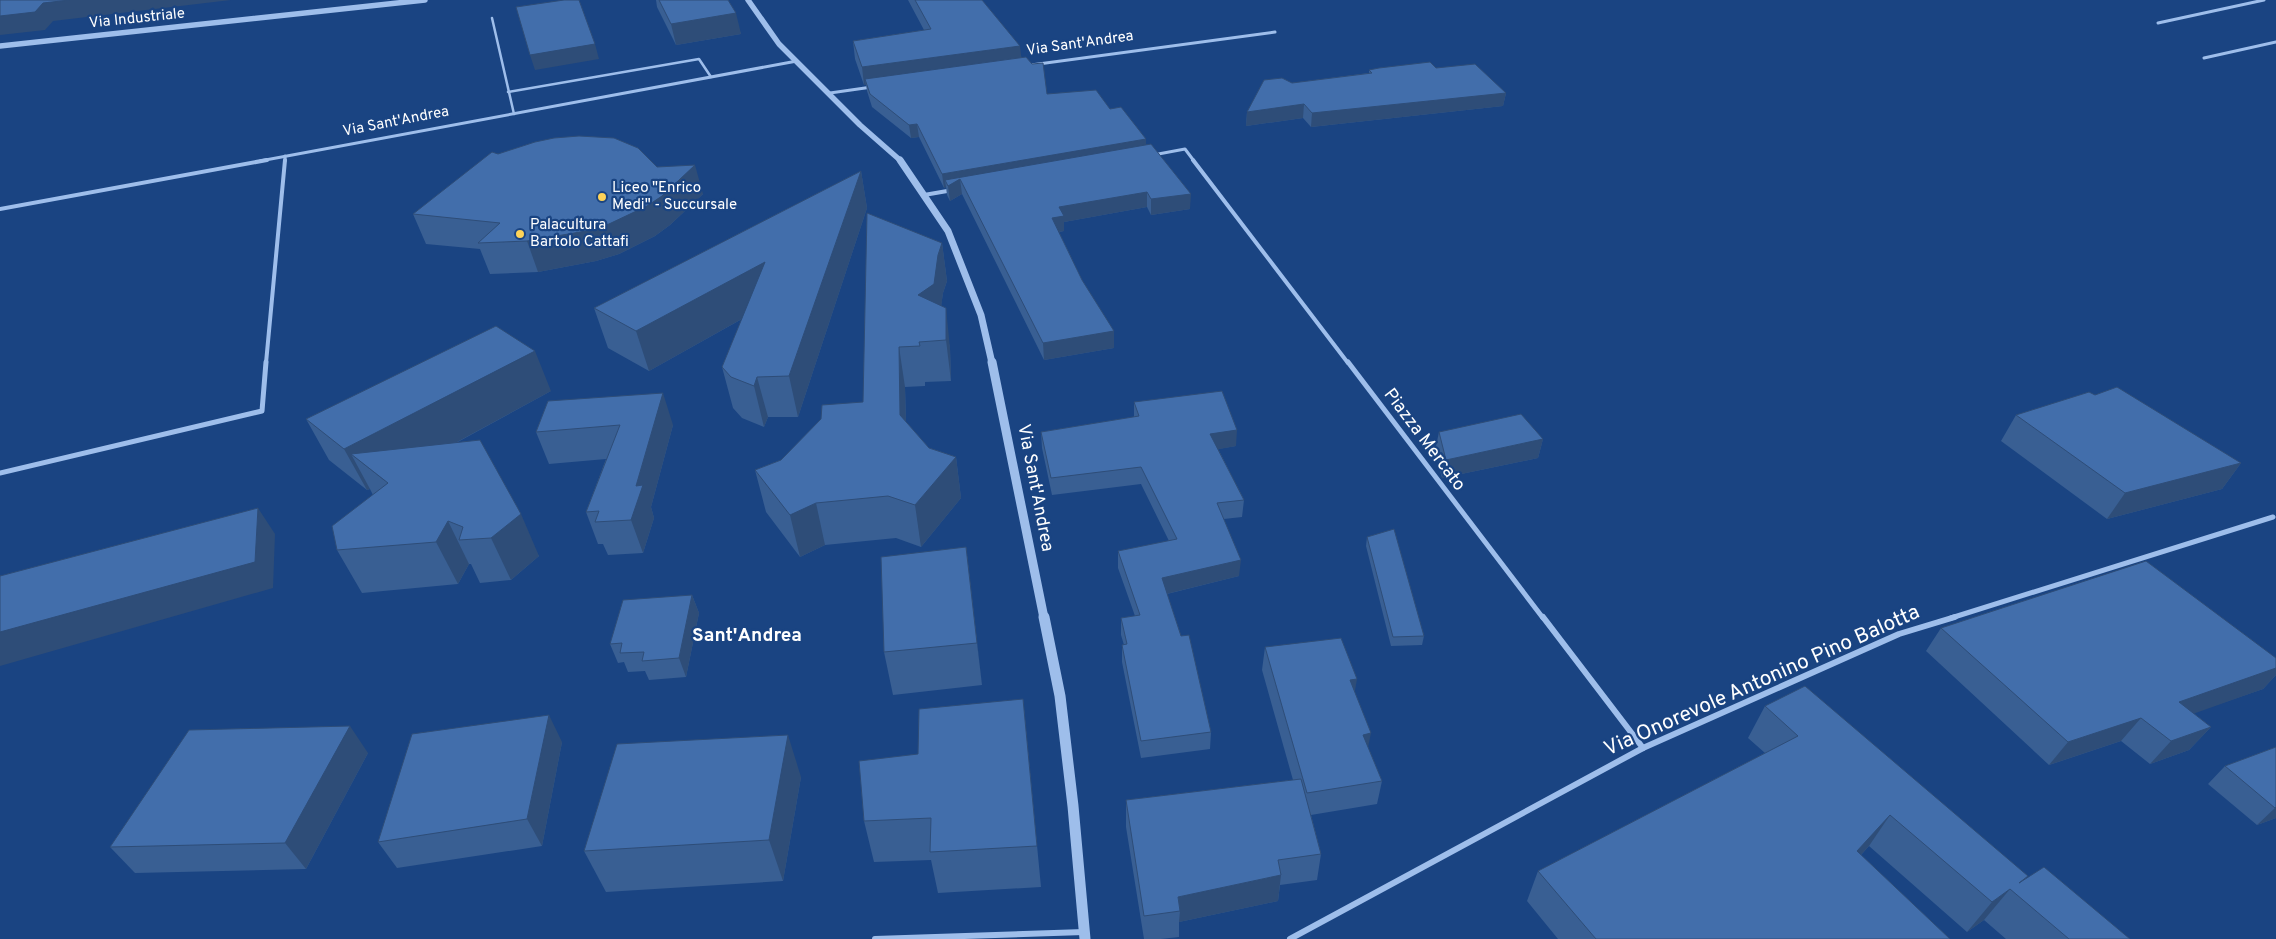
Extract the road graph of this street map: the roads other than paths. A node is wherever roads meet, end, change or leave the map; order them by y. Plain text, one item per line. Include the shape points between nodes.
1 (426, 0) edge
2 (748, 0) edge
3 (2264, 0) edge
4 (492, 18) dead end
5 (2158, 23) dead end
6 (1275, 32) dead end
7 (2276, 42) edge
8 (0, 46) edge
9 (2204, 58) dead end
10 (797, 61) junction
11 (1024, 66) edge
12 (711, 77) junction
13 (879, 86) edge
14 (508, 92) junction
15 (830, 93) junction
16 (514, 114) junction
17 (285, 156) junction
18 (1146, 156) edge
19 (963, 188) edge
20 (924, 195) junction
21 (0, 209) edge
22 (0, 474) edge
23 (2273, 516) dead end
24 (1643, 748) junction
25 (1085, 935) edge
26 (875, 939) edge
27 (1290, 939) edge

1 - 8 street, Via Industriale
2 - 10 street, Via Sant'Andrea via 779,44
3 - 5 street
4 - 14 lane
6 - 11 street, Via Sant'Andrea
7 - 9 street
10 - 12 street, Via Sant'Andrea
10 - 15 street, Via Sant'Andrea
12 - 14 lane via 700,60
12 - 16 street, Via Sant'Andrea
13 - 15 street
14 - 16 lane
15 - 20 street, Via Sant'Andrea via 860,125 899,158
16 - 17 street, Via Sant'Andrea
17 - 21 street, Via Sant'Andrea
17 - 22 street via 262,411
18 - 24 street, Piazza Mercato via 1185,149
19 - 20 street
20 - 25 street, Via Sant'Andrea via 948,231 966,273 981,315 997,385 1060,696
23 - 24 street, Via Onorevole Antonino Pino Balotta via 1898,634
24 - 27 street, Via Onorevole Antonino Pino Balotta
25 - 26 street

